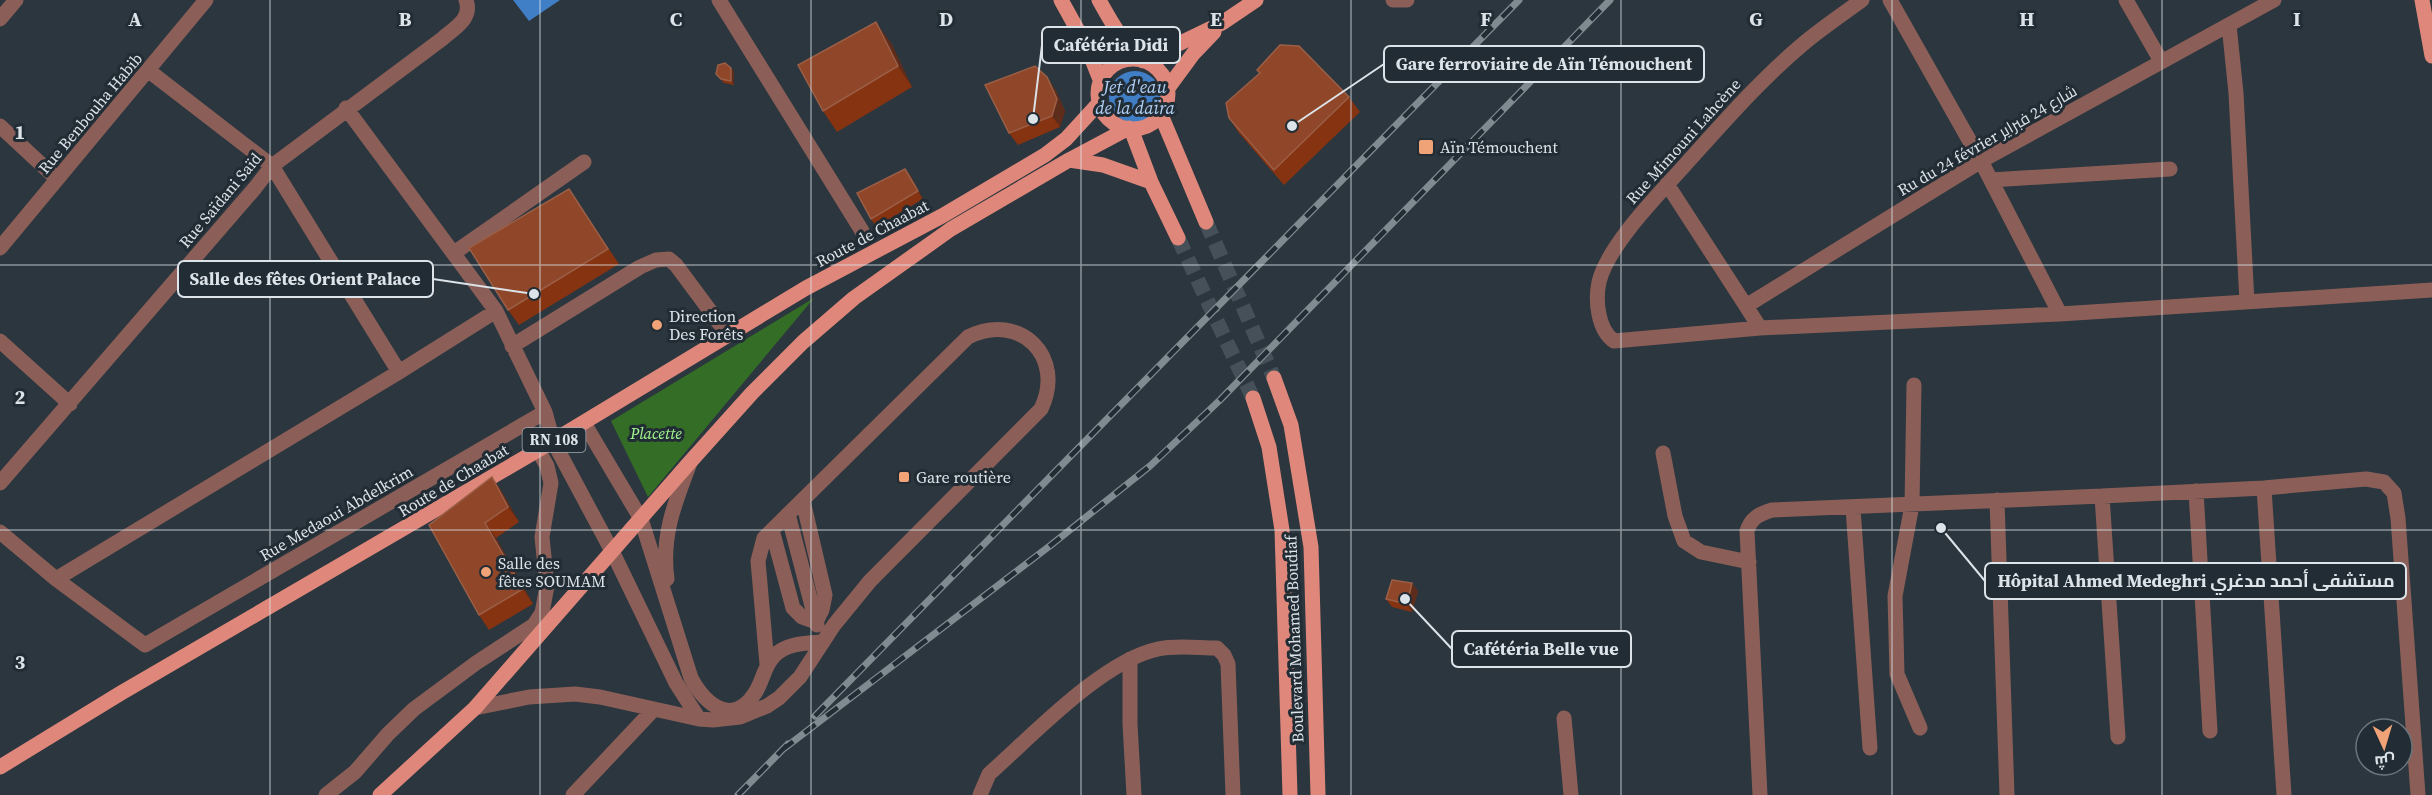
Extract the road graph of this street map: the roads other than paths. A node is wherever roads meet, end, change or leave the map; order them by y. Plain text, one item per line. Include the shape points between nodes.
1 (16, 0) edge
2 (206, 0) edge
3 (466, 0) edge
4 (719, 0) edge
5 (1061, 0) edge
6 (1099, 0) edge
7 (1256, 0) edge
8 (1393, 0) edge
9 (1407, 0) edge
10 (1862, 0) edge
11 (1890, 0) edge
12 (2126, 0) edge
13 (2274, 0) edge
14 (2422, 0) edge
15 (0, 19) edge
16 (1222, 23) junction
17 (2229, 25) junction
18 (2432, 56) edge
19 (1142, 61) junction
20 (2161, 61) junction
21 (149, 71) junction
22 (1101, 82) junction
23 (1168, 88) junction
24 (1099, 102) junction
25 (346, 108) junction
26 (1161, 115) junction
27 (0, 126) edge
28 (1130, 128) junction
29 (1069, 160) junction
30 (1981, 161) junction
31 (584, 162) dead end
32 (272, 166) junction
33 (2170, 169) dead end
34 (57, 179) junction
35 (1991, 180) junction
36 (1151, 182) junction
37 (1667, 184) junction
38 (1206, 222) tunnel mouth
39 (862, 231) dead end
40 (1178, 238) tunnel mouth
41 (0, 248) edge
42 (454, 253) junction
43 (2432, 290) edge
44 (2247, 302) junction
45 (1746, 306) junction
46 (496, 311) junction
47 (2060, 314) junction
48 (1760, 328) junction
49 (729, 335) junction
50 (0, 342) edge
51 (512, 346) junction
52 (399, 372) junction
53 (1274, 378) tunnel mouth
54 (1914, 385) dead end
55 (1253, 398) tunnel mouth
56 (70, 404) junction
57 (545, 412) junction
58 (584, 423) junction
59 (553, 441) junction
60 (538, 450) junction
61 (1663, 453) dead end
62 (690, 462) junction
63 (0, 483) edge
64 (2264, 488) junction
65 (2196, 491) junction
66 (2102, 496) junction
67 (1997, 500) junction
68 (803, 501) junction
69 (1912, 505) junction
70 (1852, 508) junction
71 (788, 514) junction
72 (641, 519) junction
73 (772, 530) junction
74 (0, 532) edge
75 (613, 553) junction
76 (1749, 562) junction
77 (56, 579) junction
78 (547, 586) junction
79 (564, 605) junction
80 (670, 608) junction
81 (816, 622) junction
82 (823, 642) junction
83 (1130, 659) junction
84 (767, 664) junction
85 (475, 708) junction
86 (654, 708) junction
87 (1564, 718) dead end
88 (699, 719) junction
89 (1920, 728) dead end
90 (2210, 731) dead end
91 (2118, 737) dead end
92 (1870, 748) dead end
93 (0, 767) edge
94 (326, 795) edge
95 (380, 795) edge
96 (573, 795) edge
97 (980, 795) edge
98 (1134, 795) edge
99 (1233, 795) edge
100 (1290, 795) edge
101 (1318, 795) edge
102 (1571, 795) edge
103 (1760, 795) edge
104 (2007, 795) edge
105 (2284, 795) edge
106 (2418, 795) edge

1 - 15 street
2 - 21 street, Rue Benbouha Habib
3 - 25 street, Rue Saïdani Saïd via 465,20
4 - 39 street
5 - 22 main road
6 - 19 main road
7 - 16 main road
8 - 9 street
10 - 37 street, Rue Mimouni Lahcène via 1804,43 1752,91
11 - 30 street
12 - 20 street
13 - 17 street, Ru du 24 février شارع 24 فبراير
14 - 18 main road
16 - 19 main road
16 - 23 main road
17 - 20 street, Ru du 24 février شارع 24 فبراير
17 - 44 street
19 - 22 main road via 1113,66
19 - 23 main road via 1159,71
20 - 30 street, Ru du 24 février شارع 24 فبراير
21 - 32 street
21 - 34 street, Rue Benbouha Habib
22 - 24 main road
23 - 26 main road
24 - 28 main road via 1110,120
24 - 49 main road, Route de Chaabat / RN 108 via 1066,140 1045,155
25 - 32 street, Rue Saïdani Saïd
25 - 42 street
26 - 28 main road via 1148,126
26 - 38 main road
27 - 34 street
28 - 29 main road, Route de Chaabat
28 - 36 main road
29 - 36 main road via 1111,167
29 - 62 main road, Route de Chaabat via 951,229 854,298 752,393
30 - 35 street
30 - 45 street, Ru du 24 février شارع 24 فبراير
31 - 42 street
32 - 52 street
32 - 56 street, Rue Saïdani Saïd
33 - 35 street
34 - 41 street, Rue Benbouha Habib
35 - 47 street
36 - 40 main road
37 - 45 street
37 - 48 street, Rue Mimouni Lahcène via 1636,220 1599,281 1598,300 1605,335 1614,341
42 - 46 street
43 - 44 street
44 - 47 street
45 - 48 street
46 - 51 street
46 - 52 street
47 - 48 street
49 - 51 street via 669,259 640,267
49 - 58 main road, Route de Chaabat / RN 108
50 - 56 street
51 - 57 street
52 - 77 street
53 - 101 main road, Boulevard Mohamed Boudiaf via 1291,425 1311,547
54 - 69 street
55 - 100 main road, Boulevard Mohamed Boudiaf via 1269,447 1282,530
56 - 63 street, Rue Saïdani Saïd
57 - 59 street
57 - 77 street, Rue Medaoui Abdelkrim via 145,645
58 - 59 main road, Route de Chaabat / RN 108
58 - 72 street
59 - 60 main road, Route de Chaabat / RN 108
59 - 75 street
60 - 78 street via 551,483 542,537
60 - 93 main road, Route de Chaabat / RN 108
61 - 76 street via 1684,541 1701,552
62 - 72 main road, Route de Chaabat
62 - 80 street via 671,513 665,543
64 - 65 street
64 - 105 street
64 - 106 street via 2366,479 2384,482 2394,493
65 - 66 street
65 - 90 street
66 - 67 street
66 - 91 street
67 - 69 street
67 - 104 street
68 - 71 street
68 - 81 street via 825,595
68 - 82 street via 968,337 992,329 1010,330 1027,338 1044,358 1049,384 1041,409 870,581
69 - 70 street
69 - 89 street via 1894,596 1897,674
70 - 76 street via 1759,513 1747,531
70 - 92 street
71 - 73 street
71 - 81 street
72 - 75 main road, Route de Chaabat
72 - 80 street
73 - 81 street via 793,608 801,617
73 - 84 street via 760,545 758,561
74 - 77 street
75 - 79 main road, Route de Chaabat
75 - 88 street via 676,683
76 - 103 street
78 - 79 street
78 - 94 street via 542,612 534,625 414,710 355,772
79 - 85 main road, Route de Chaabat
80 - 84 street via 691,678 712,705 732,710 748,703
81 - 82 street
82 - 84 street via 788,647
82 - 88 street via 800,677 767,706 725,720
83 - 97 street via 1098,678 997,766
83 - 98 street
83 - 99 street via 1158,649 1217,648 1224,655 1228,664
85 - 86 street via 529,697 575,694
85 - 95 main road, Route de Chaabat
86 - 88 street
86 - 96 street
87 - 102 street

